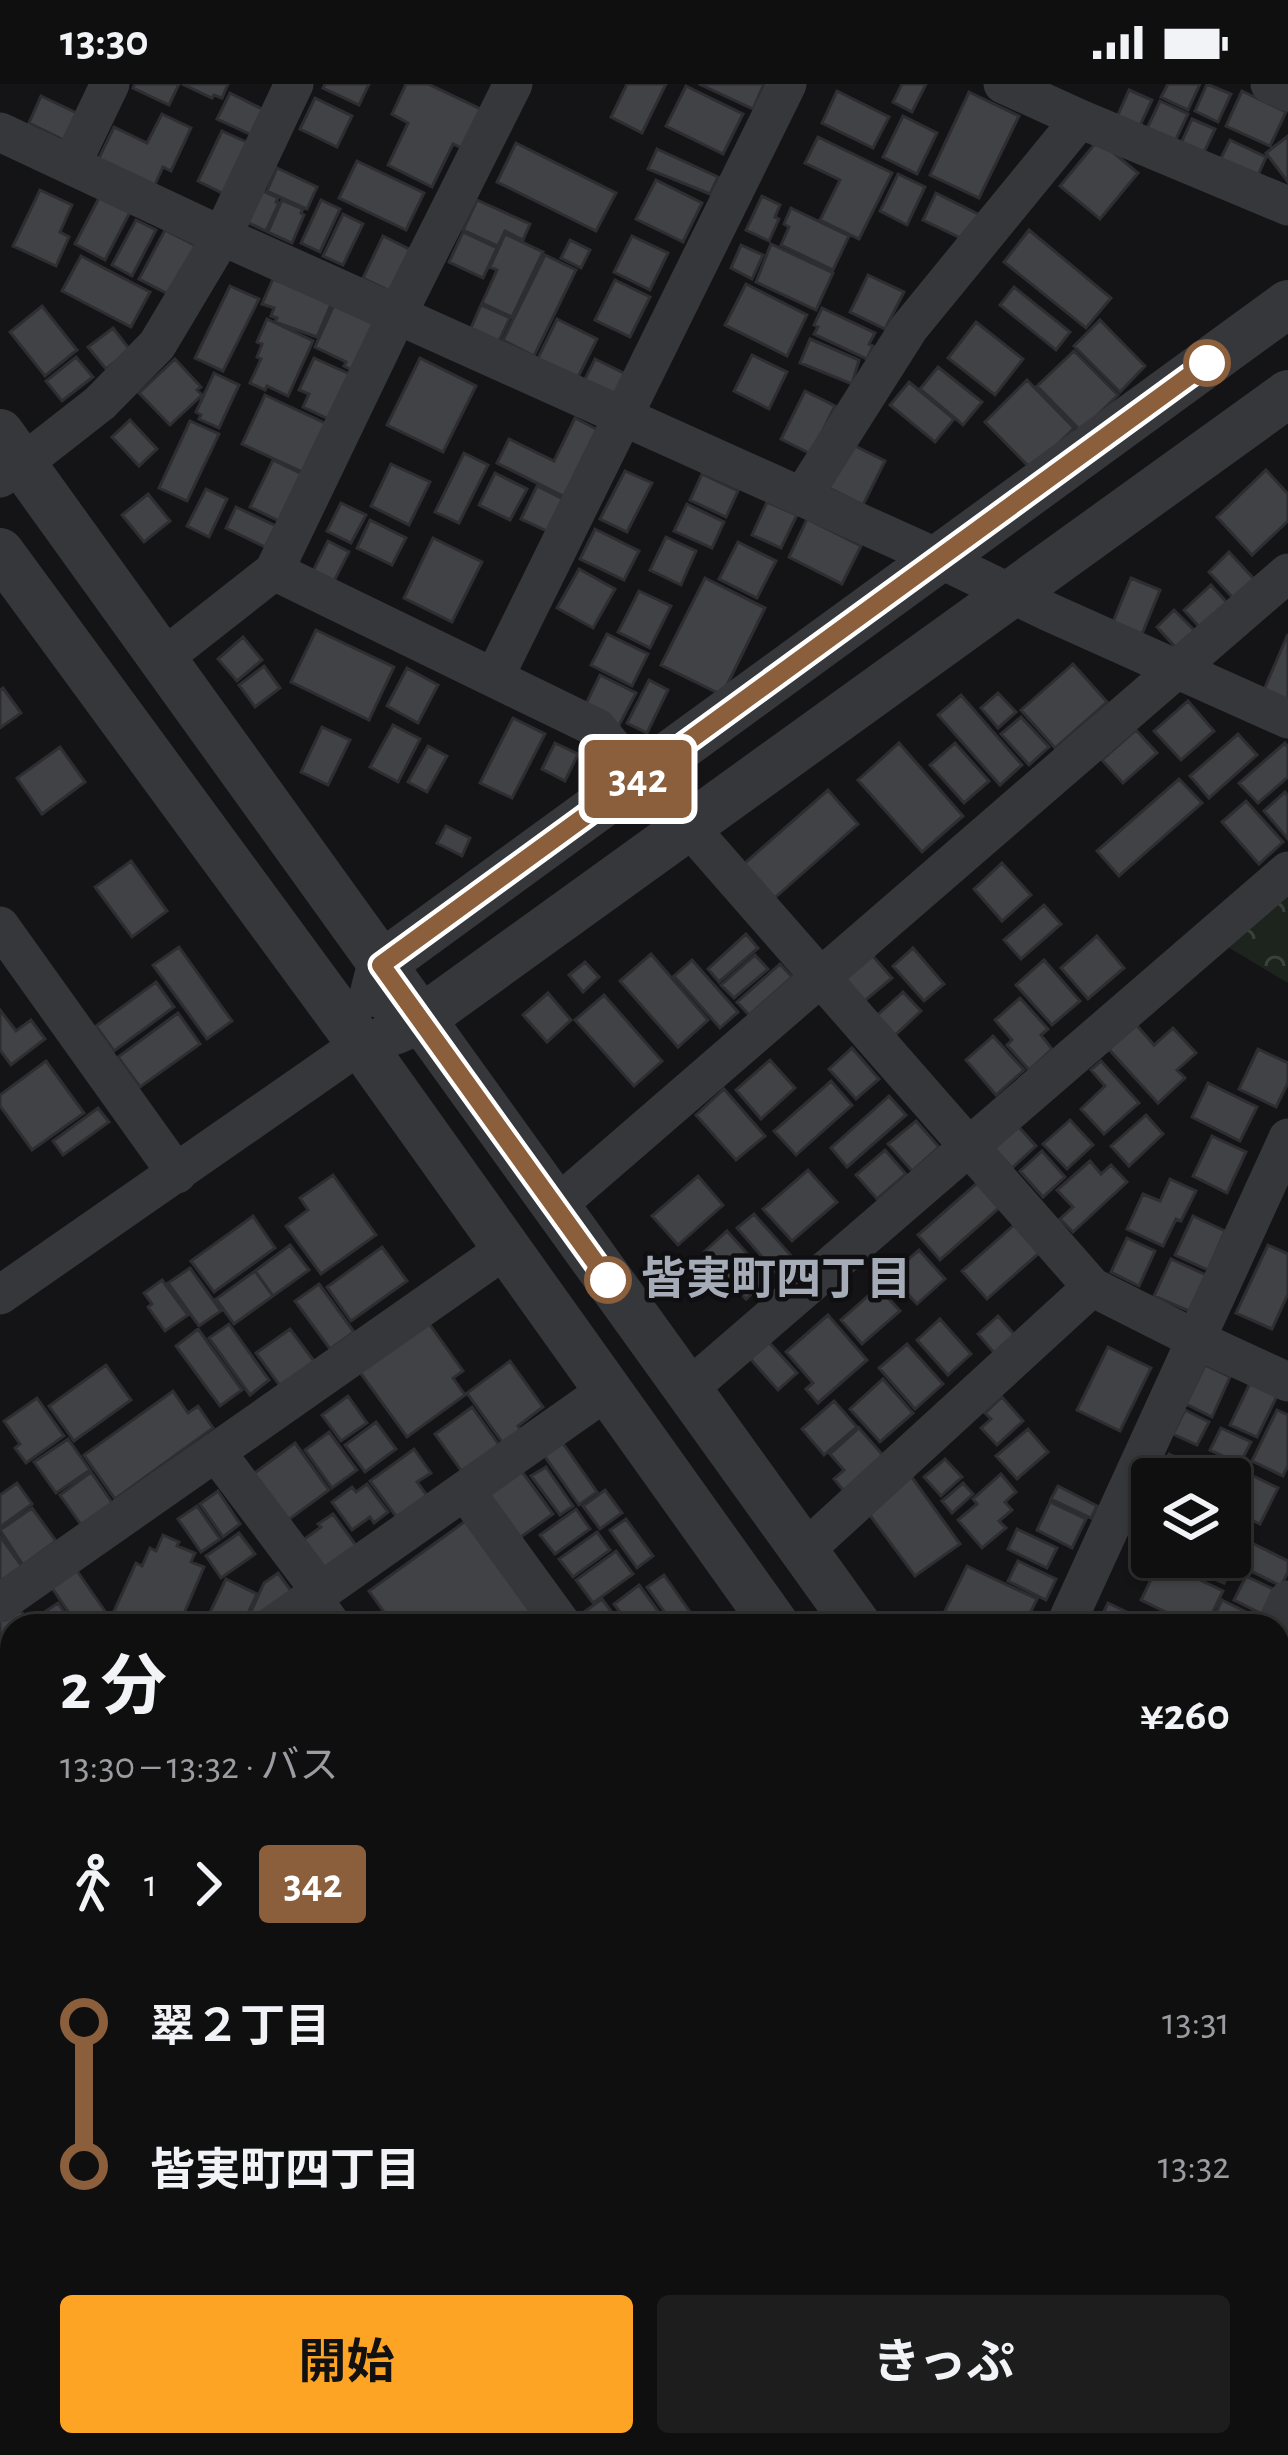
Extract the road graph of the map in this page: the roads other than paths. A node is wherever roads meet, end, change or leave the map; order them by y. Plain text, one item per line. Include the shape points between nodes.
1 (110, 84) edge
2 (294, 84) edge
3 (513, 84) edge
4 (788, 84) edge
5 (1003, 84) edge
6 (1270, 84) edge
7 (1288, 92) edge
8 (1079, 119) junction
9 (0, 133) edge
10 (71, 165) junction
11 (1288, 206) edge
12 (222, 236) junction
13 (1288, 304) edge
14 (397, 315) junction
15 (1288, 394) edge
16 (625, 417) junction
17 (7, 458) edge
18 (802, 497) junction
19 (0, 553) edge
20 (940, 559) junction
21 (274, 571) junction
22 (1288, 573) edge
23 (1012, 594) junction
24 (162, 659) junction
25 (1175, 668) junction
26 (494, 678) junction
27 (1288, 719) edge
28 (638, 778) junction
29 (688, 827) junction
30 (1288, 871) edge
31 (0, 926) edge
32 (381, 965) junction
33 (820, 977) junction
34 (420, 1020) junction
35 (361, 1044) junction
36 (1288, 1138) edge
37 (969, 1147) junction
38 (177, 1174) junction
39 (555, 1207) junction
40 (507, 1248) junction
41 (1092, 1287) junction
42 (0, 1295) edge
43 (1197, 1340) junction
44 (1288, 1382) edge
45 (609, 1389) junction
46 (687, 1390) junction
47 (216, 1452) junction
48 (465, 1491) junction
49 (804, 1551) junction
50 (321, 1592) junction
51 (0, 1603) edge
52 (289, 1614) edge
53 (337, 1614) edge
54 (553, 1614) edge
55 (768, 1614) edge
56 (849, 1614) edge
57 (1071, 1614) edge

1 - 10 street
2 - 12 street
3 - 14 street
4 - 16 street
5 - 8 street
6 - 7 street
8 - 11 street
8 - 18 street via 909,328
9 - 10 street
10 - 12 street
12 - 14 street
12 - 17 street via 157,345 100,403
13 - 20 street
14 - 16 street
14 - 21 street
15 - 23 street
16 - 18 street
16 - 26 street
17 - 24 street
18 - 20 street
19 - 35 street
20 - 23 street
20 - 28 street
21 - 24 street
21 - 26 street
22 - 25 street
23 - 25 street
23 - 29 street
24 - 32 street
25 - 27 street
25 - 33 street
26 - 28 street via 597,728
28 - 32 street
29 - 33 street
29 - 34 street
30 - 37 street
31 - 38 street
32 - 34 street
32 - 35 street
33 - 37 street
33 - 39 street
34 - 35 street
34 - 39 street
35 - 38 street
35 - 40 street
36 - 43 street
37 - 41 street
37 - 46 street
38 - 42 street
39 - 46 street
40 - 45 street
40 - 47 street
41 - 43 street
41 - 49 street
43 - 44 street
43 - 57 street
45 - 48 street
45 - 55 street
46 - 49 street
47 - 50 street
47 - 51 street
48 - 50 street
48 - 54 street
49 - 56 street
50 - 52 street
50 - 53 lane

